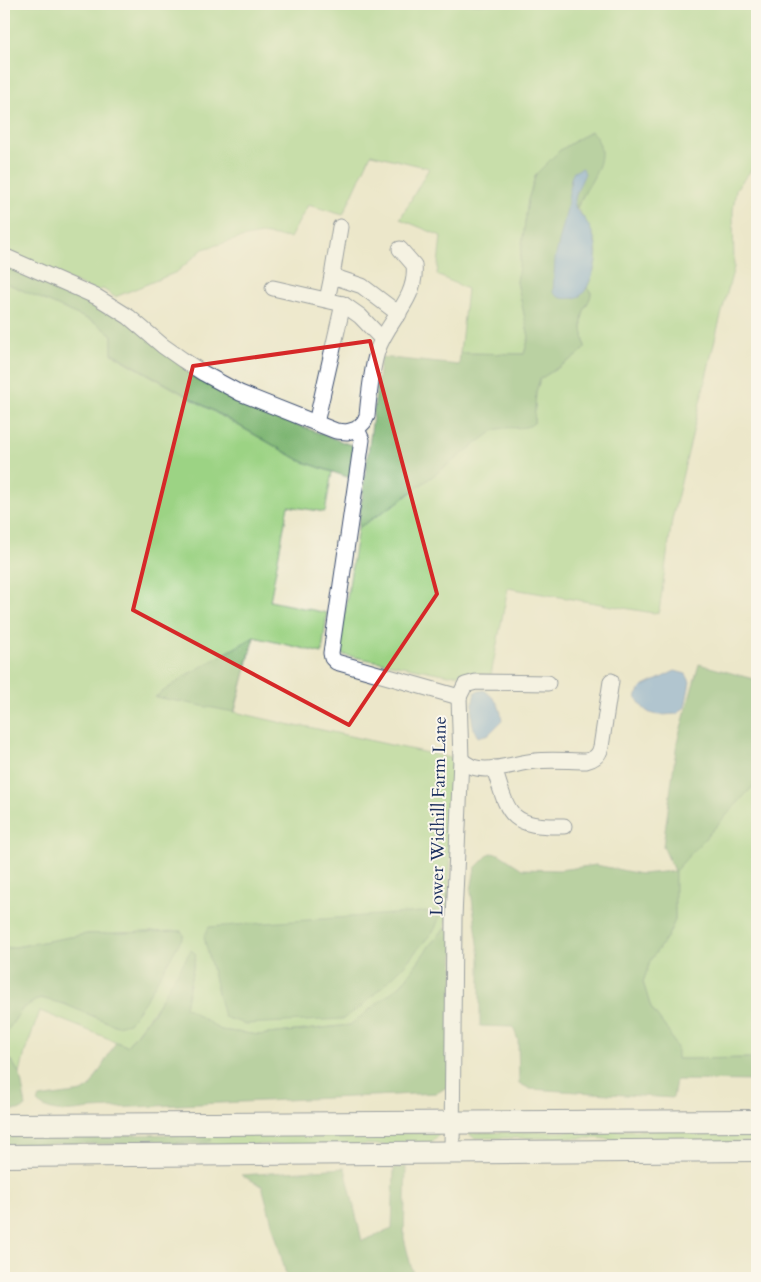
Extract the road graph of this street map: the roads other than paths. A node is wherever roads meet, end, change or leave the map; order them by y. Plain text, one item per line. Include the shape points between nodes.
1 (340, 227) dead end
2 (400, 249) dead end
3 (4, 256) edge
4 (332, 276) junction
5 (273, 288) dead end
6 (327, 300) junction
7 (343, 304) junction
8 (399, 314) junction
9 (382, 339) junction
10 (316, 423) junction
11 (357, 429) junction
12 (611, 681) dead end
13 (548, 683) dead end
14 (458, 697) junction
15 (460, 759) junction
16 (494, 768) junction
17 (564, 826) dead end
18 (757, 1121) edge
19 (451, 1123) junction
20 (4, 1125) edge
21 (757, 1150) edge
22 (452, 1152) junction
23 (4, 1156) edge

1 - 4 lane
2 - 8 lane via 412,261 414,270 410,291
3 - 10 lane via 97,297 130,317 163,346 203,373 248,396
4 - 6 lane
4 - 8 lane via 362,286
5 - 6 lane
6 - 7 lane
7 - 9 lane
7 - 10 lane
8 - 9 lane
9 - 11 lane via 375,360 367,416
10 - 11 lane via 336,431
11 - 14 lane, Lower Widhill Farm Lane via 362,440 332,639 332,658 360,670
12 - 16 lane via 600,752 593,759 536,760
13 - 14 lane via 476,682 465,685
14 - 15 lane, Lower Widhill Farm Lane
15 - 16 lane via 472,767
15 - 19 lane, Lower Widhill Farm Lane
16 - 17 lane via 506,803 515,817 530,825
18 - 19 highway
19 - 20 highway
19 - 22 lane, Lower Widhill Farm Lane
21 - 22 highway
22 - 23 highway

